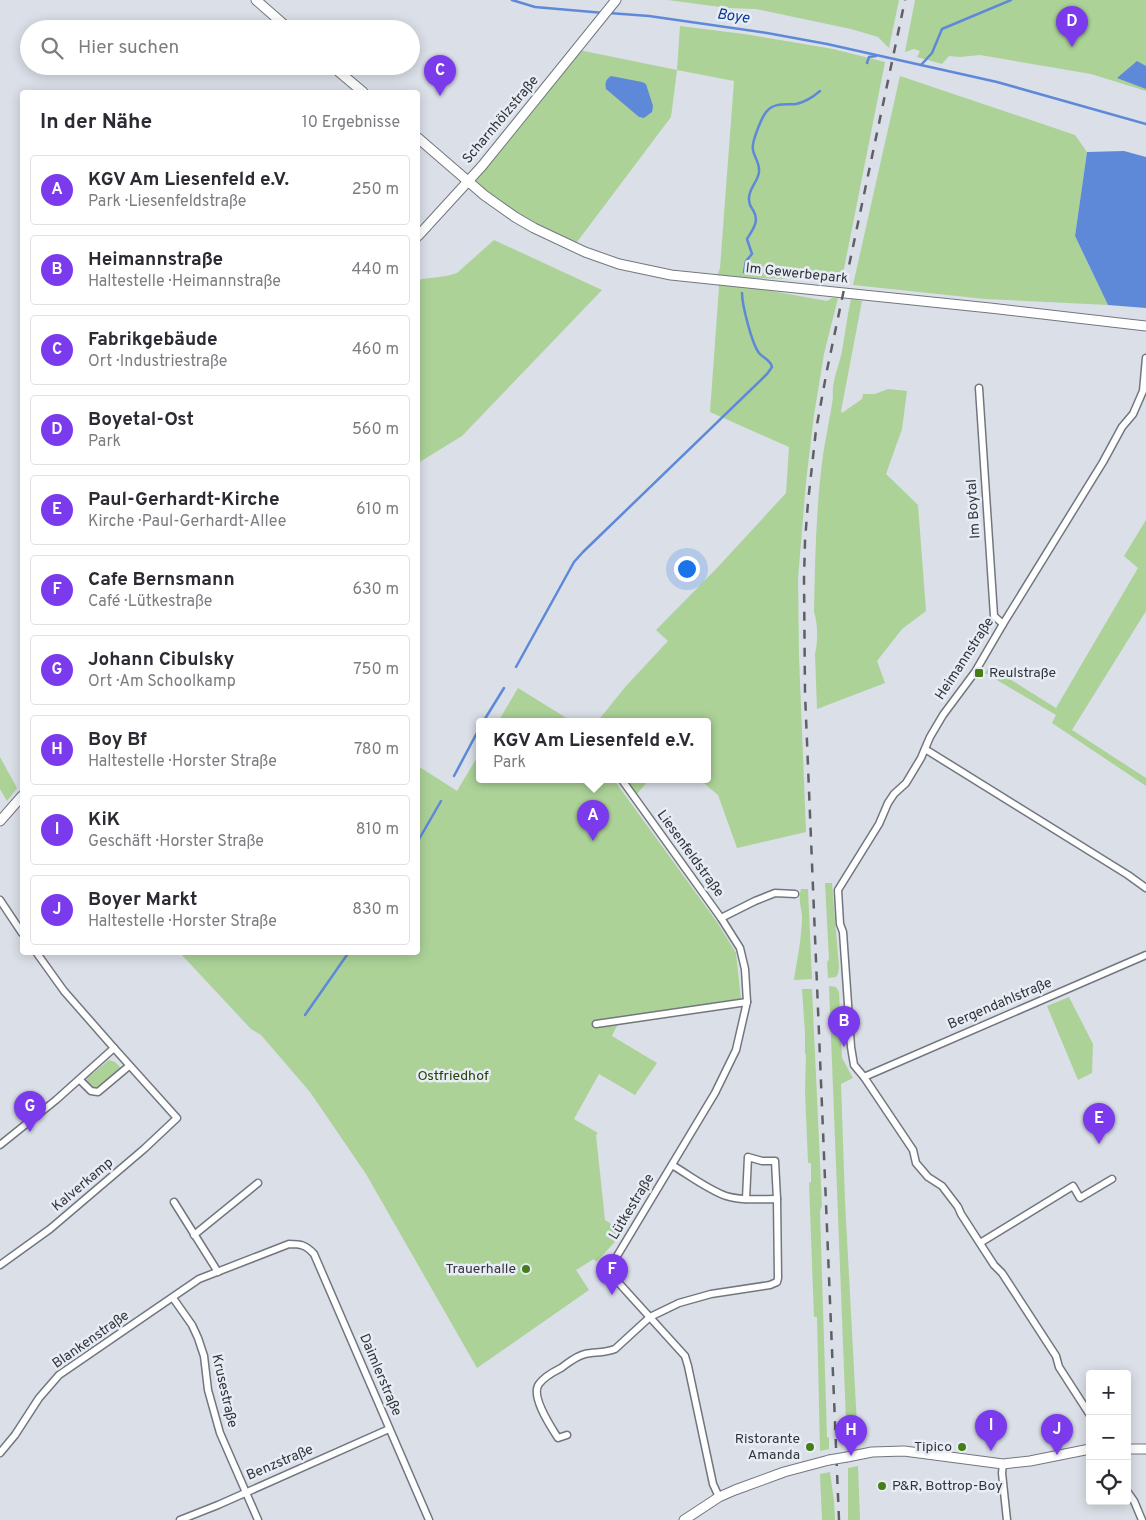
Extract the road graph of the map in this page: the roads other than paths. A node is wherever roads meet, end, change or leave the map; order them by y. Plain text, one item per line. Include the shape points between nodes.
1 (256, 0) edge
2 (616, 0) edge
3 (279, 20) edge
4 (343, 75) edge
5 (361, 90) edge
6 (420, 140) edge
7 (468, 180) junction
8 (420, 234) edge
9 (1146, 326) edge
10 (1146, 358) edge
11 (979, 388) dead end
12 (1003, 624) junction
13 (926, 749) junction
14 (624, 783) edge
15 (20, 798) edge
16 (0, 821) edge
17 (1146, 888) edge
18 (795, 894) dead end
19 (0, 900) edge
20 (721, 918) junction
21 (20, 930) edge
22 (38, 955) edge
23 (1146, 955) edge
24 (746, 986) joint
25 (747, 1002) junction
26 (596, 1024) dead end
27 (114, 1048) junction
28 (130, 1066) junction
29 (864, 1077) junction
30 (80, 1080) junction
31 (0, 1145) edge
32 (672, 1165) junction
33 (1112, 1178) dead end
34 (258, 1183) dead end
35 (746, 1199) junction
36 (777, 1199) junction
37 (174, 1202) dead end
38 (194, 1235) junction
39 (980, 1243) junction
40 (302, 1244) joint
41 (0, 1265) edge
42 (218, 1272) junction
43 (173, 1298) junction
44 (650, 1317) junction
45 (1086, 1409) edge
46 (389, 1429) junction
47 (568, 1435) dead end
48 (1131, 1449) edge
49 (1146, 1449) edge
50 (1086, 1450) edge
51 (0, 1453) edge
52 (1002, 1464) junction
53 (245, 1492) junction
54 (719, 1497) junction
55 (1131, 1497) edge
56 (180, 1520) edge
57 (258, 1520) edge
58 (429, 1520) edge
59 (684, 1520) edge
60 (1007, 1520) edge
61 (1142, 1520) edge

1 - 3 street
2 - 7 street, Scharnhölzstraße
4 - 5 street
6 - 7 street, Im Gewerbepark
7 - 8 street, Scharnhölzstraße
7 - 9 street, Im Gewerbepark via 515,217 553,238 619,264 645,270
10 - 12 street, Heimannstraße via 1143,391 1133,414 1122,427
11 - 12 street, Im Boytal via 994,616
12 - 13 street, Heimannstraße via 976,672 930,737
13 - 17 street
13 - 29 street, Heimannstraße via 906,783 888,803 879,824 838,890 852,1051 854,1065
14 - 20 street, Liesenfeldstraße
15 - 16 street
18 - 20 street, Liesenfeldstraße via 775,893
19 - 21 street
20 - 24 street, Liesenfeldstraße via 743,955
22 - 27 street via 64,991
23 - 29 street, Bergendahlstraße
24 - 25 street, Lütkestraße
25 - 26 street
25 - 32 street, Lütkestraße via 733,1058
27 - 28 street
27 - 30 street
28 - 30 street via 98,1092 91,1091
28 - 41 street, Kalverkamp via 177,1118 50,1229
29 - 39 street, Heimannstraße via 913,1150 916,1163 928,1177 942,1186
30 - 31 street
32 - 35 street via 721,1194
32 - 44 street, Lütkestraße via 608,1271
33 - 39 street via 1080,1198 1073,1186
34 - 38 street
35 - 36 street
35 - 36 street via 748,1157 775,1161
36 - 44 street via 779,1275 776,1282 697,1297
37 - 38 street
38 - 42 street
39 - 45 street, Heimannstraße via 1056,1356 1059,1367
40 - 42 street, Blankenstraße via 289,1244
40 - 46 street, Daimlerstraße via 314,1254
42 - 43 street, Blankenstraße via 199,1279
43 - 51 street, Blankenstraße via 59,1375
43 - 53 street, Krusestraße via 198,1338 220,1433
44 - 47 street via 616,1349 583,1354 538,1385 536,1391 549,1424 558,1438
44 - 54 street, Lütkestraße via 685,1356 713,1484
46 - 53 street, Benzstraße
46 - 58 street, Daimlerstraße
48 - 49 street
50 - 52 street
52 - 54 street, bridge via 904,1451 872,1452 784,1472
52 - 60 street
53 - 56 street, Benzstraße
53 - 57 street, Krusestraße
54 - 59 street
55 - 61 street

